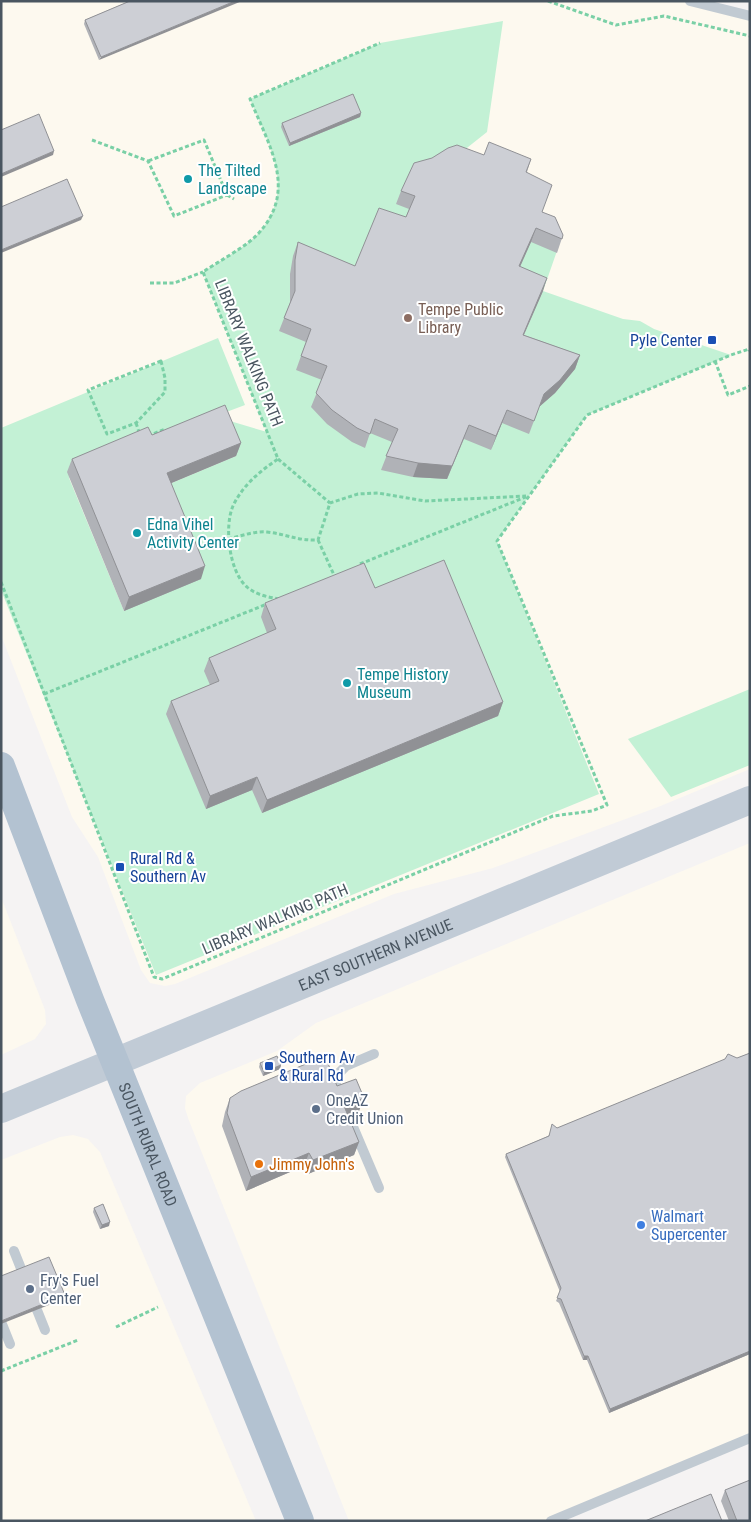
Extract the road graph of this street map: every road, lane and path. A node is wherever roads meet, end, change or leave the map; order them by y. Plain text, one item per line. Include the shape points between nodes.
1 (548, 1) edge
2 (690, 1) edge
3 (750, 16) edge
4 (750, 36) edge
5 (380, 42) dead end
6 (92, 140) dead end
7 (148, 161) junction
8 (227, 195) junction
9 (234, 198) dead end
10 (202, 272) junction
11 (150, 283) dead end
12 (750, 351) edge
13 (715, 361) junction
14 (750, 386) edge
15 (136, 423) junction
16 (169, 439) edge
17 (278, 458) junction
18 (529, 496) junction
19 (330, 503) junction
20 (228, 539) junction
21 (318, 540) junction
22 (352, 568) edge
23 (343, 572) edge
24 (334, 575) junction
25 (325, 579) edge
26 (1, 582) edge
27 (44, 694) junction
28 (1, 766) edge
29 (750, 800) edge
30 (374, 1054) dead end
31 (116, 1063) junction
32 (340, 1097) edge
33 (1, 1109) edge
34 (348, 1115) edge
35 (379, 1188) dead end
36 (14, 1251) dead end
37 (22, 1271) edge
38 (158, 1307) dead end
39 (37, 1310) edge
40 (2, 1324) edge
41 (116, 1327) dead end
42 (46, 1330) dead end
43 (78, 1340) dead end
44 (10, 1344) dead end
45 (1, 1371) edge
46 (750, 1438) edge
47 (300, 1521) edge
48 (550, 1521) edge

1 - 4 path via 616,25 664,16
2 - 3 lane
5 - 10 path, LIBRARY WALKING PATH via 250,99 275,160 280,185 274,211 256,236
6 - 7 path
7 - 8 path via 174,216
7 - 8 path via 204,140
8 - 9 path
10 - 11 path via 174,283
10 - 17 path, LIBRARY WALKING PATH
12 - 13 path, LIBRARY WALKING PATH
13 - 14 path via 728,395
13 - 18 path, LIBRARY WALKING PATH via 587,415
15 - 15 path via 164,392 161,361 88,390 108,434
15 - 16 path via 142,439 165,429
17 - 19 path
17 - 20 path via 261,470 244,489 233,507
18 - 19 path via 425,500 378,493 358,494
18 - 22 path
18 - 27 path, LIBRARY WALKING PATH via 497,541 607,804 592,811 553,816 162,979 154,977
19 - 21 path
20 - 21 path via 266,532 302,541
20 - 27 path via 238,573 246,586 262,595 280,599
21 - 24 path
23 - 24 path
24 - 25 path
26 - 27 path
28 - 31 main road, SOUTH RURAL ROAD
29 - 31 main road, EAST SOUTHERN AVENUE
30 - 32 lane via 338,1072 334,1082
31 - 33 main road, EAST SOUTHERN AVENUE
31 - 47 main road, SOUTH RURAL ROAD
34 - 35 lane
36 - 37 lane
38 - 41 path
39 - 42 lane
40 - 44 lane
43 - 45 path
46 - 48 lane

